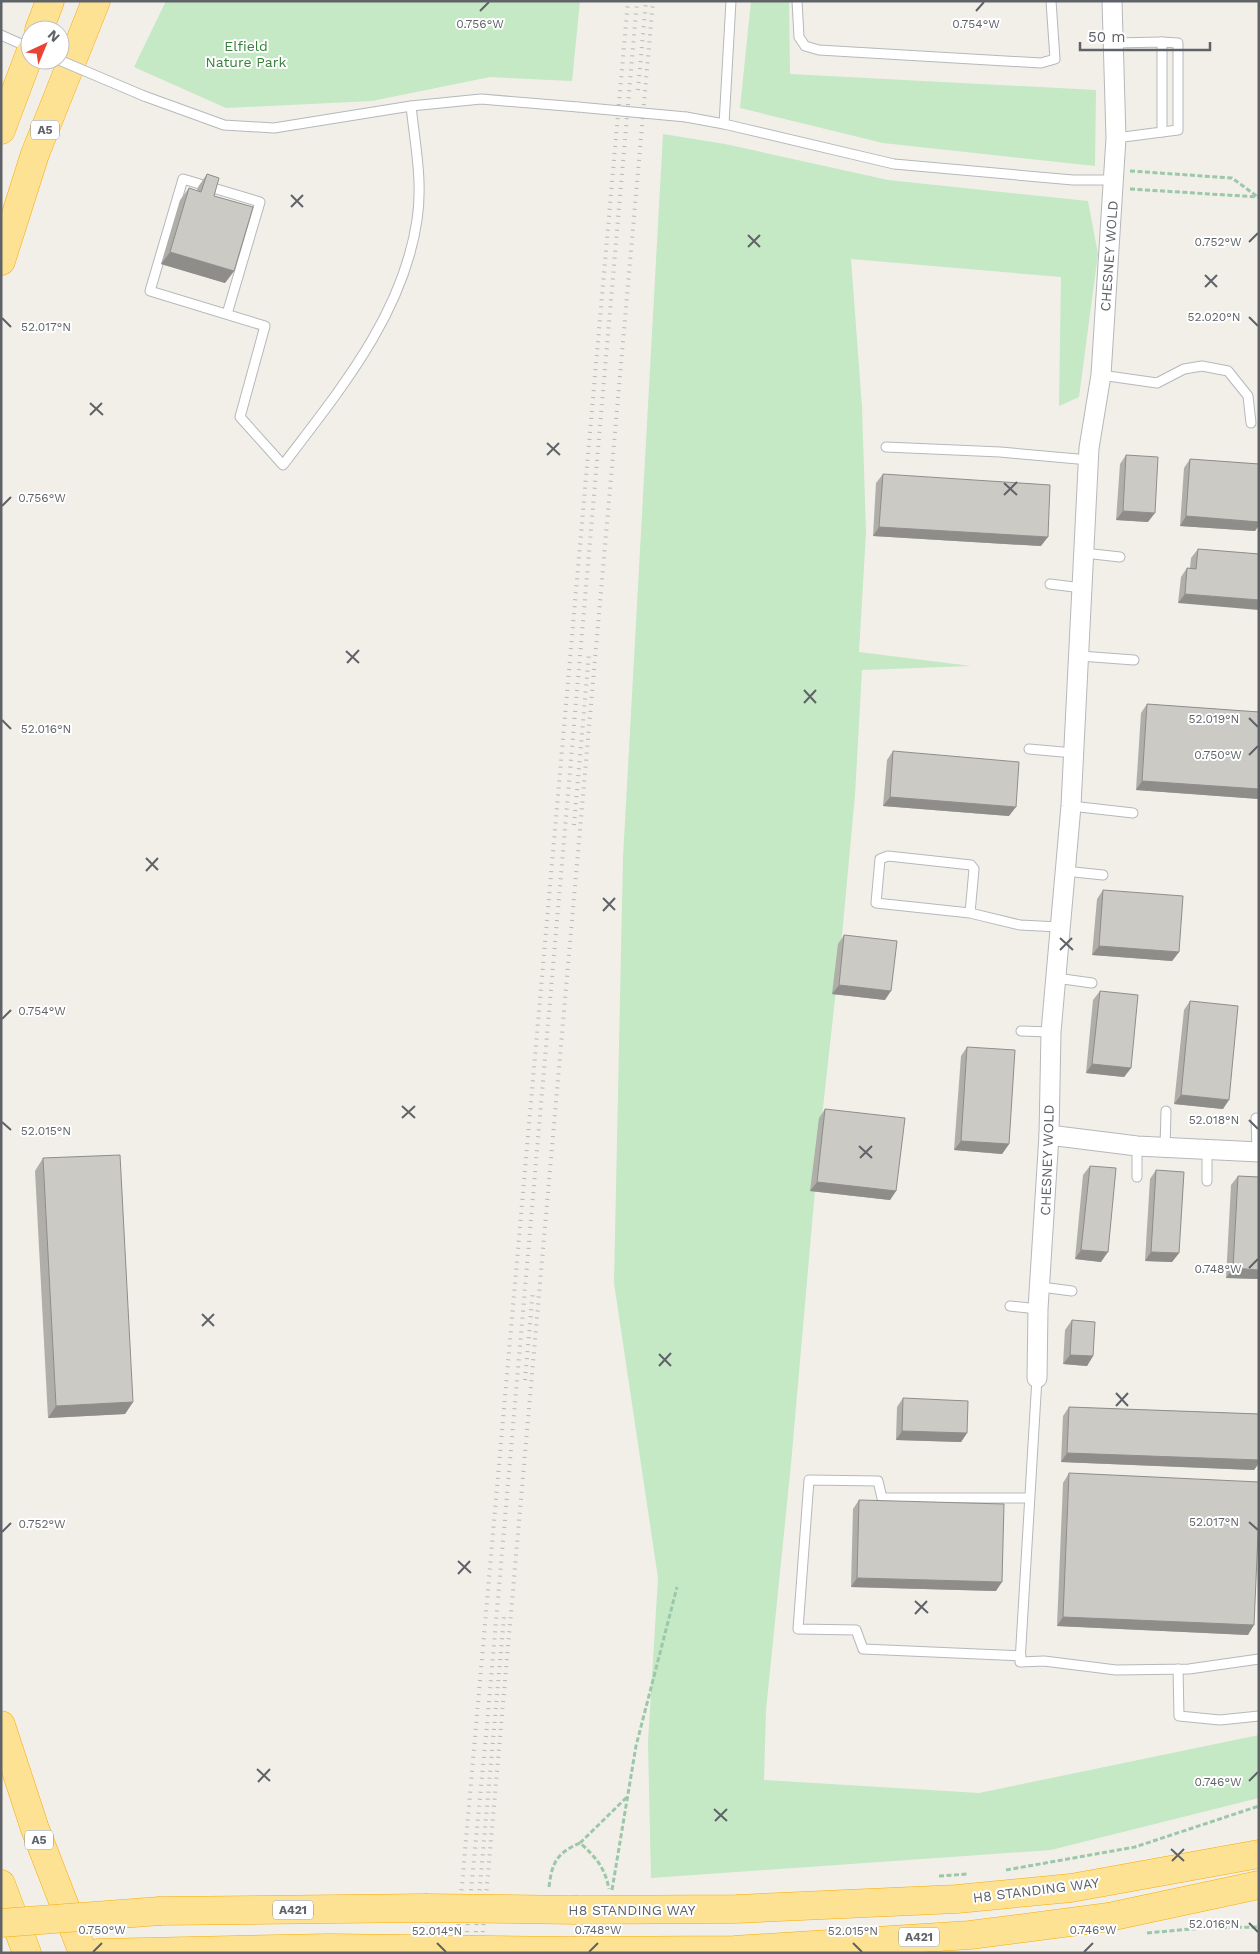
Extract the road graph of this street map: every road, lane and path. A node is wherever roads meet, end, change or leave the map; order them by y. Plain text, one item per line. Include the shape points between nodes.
1 (50, 1) edge
2 (96, 1) edge
3 (731, 1) edge
4 (797, 1) edge
5 (1051, 1) edge
6 (1112, 1) edge
7 (43, 20) edge
8 (1, 35) edge
9 (1162, 42) junction
10 (1115, 43) junction
11 (20, 44) edge
12 (70, 65) edge
13 (24, 70) edge
14 (411, 106) junction
15 (724, 124) junction
16 (1, 130) edge
17 (1162, 132) junction
18 (1116, 138) junction
19 (1114, 180) junction
20 (1258, 197) edge
21 (1, 261) edge
22 (227, 314) junction
23 (1101, 375) junction
24 (1250, 423) dead end
25 (886, 447) dead end
26 (1089, 460) junction
27 (1084, 553) junction
28 (1120, 557) dead end
29 (1050, 584) dead end
30 (1082, 588) junction
31 (1080, 656) junction
32 (1134, 660) dead end
33 (1030, 749) dead end
34 (1074, 753) junction
35 (1070, 806) junction
36 (1133, 813) dead end
37 (1064, 871) junction
38 (1103, 874) dead end
39 (970, 913) junction
40 (1059, 927) junction
41 (1056, 978) junction
42 (1092, 983) dead end
43 (1021, 1031) dead end
44 (1051, 1032) junction
45 (1166, 1111) dead end
46 (1256, 1118) dead end
47 (1049, 1135) junction
48 (1137, 1146) junction
49 (1165, 1147) junction
50 (1207, 1151) junction
51 (1258, 1152) edge
52 (1137, 1177) dead end
53 (1207, 1181) dead end
54 (1041, 1287) junction
55 (1072, 1291) dead end
56 (1010, 1306) dead end
57 (1038, 1309) junction
58 (1037, 1378) joint
59 (1029, 1498) junction
60 (676, 1587) dead end
61 (1021, 1656) junction
62 (1259, 1659) edge
63 (1178, 1670) junction
64 (1259, 1716) edge
65 (1, 1725) edge
66 (628, 1796) junction
67 (1259, 1806) edge
68 (580, 1843) junction
69 (1259, 1854) edge
70 (997, 1872) dead end
71 (978, 1873) dead end
72 (938, 1876) dead end
73 (1, 1884) edge
74 (1259, 1885) edge
75 (548, 1891) dead end
76 (1, 1923) edge
77 (891, 1939) junction
78 (736, 1951) edge
79 (27, 1953) edge
80 (84, 1953) edge
81 (98, 1953) edge
82 (865, 1953) edge

1 - 7 highway
2 - 21 highway, A5 via 35,154
3 - 15 lane
4 - 5 lane via 799,37 805,46 812,48 1041,63 1055,59
6 - 10 street, CHESNEY WOLD
8 - 11 lane
9 - 10 lane
9 - 17 lane
9 - 17 lane via 1178,43 1178,130
10 - 18 street, CHESNEY WOLD
12 - 14 lane, bridge via 224,125 274,128
13 - 16 highway
14 - 15 lane, bridge via 481,99 686,117
14 - 22 lane via 419,169 417,219 407,263 373,340 283,465 240,417 265,326
15 - 19 lane via 894,164 1073,180
17 - 18 lane
18 - 19 street, CHESNEY WOLD
19 - 20 path
19 - 20 path via 1232,178
19 - 23 street, CHESNEY WOLD
22 - 22 lane via 150,291 183,179 260,202
23 - 24 lane via 1157,384 1184,369 1202,366 1228,371 1248,396
23 - 26 street, CHESNEY WOLD
25 - 26 lane
26 - 27 street, CHESNEY WOLD
27 - 28 lane
27 - 30 street, CHESNEY WOLD
29 - 30 lane
30 - 31 street, CHESNEY WOLD
31 - 32 lane
31 - 34 street, CHESNEY WOLD
33 - 34 lane
34 - 35 street, CHESNEY WOLD
35 - 36 lane
35 - 37 street, CHESNEY WOLD
37 - 38 lane
37 - 40 street, CHESNEY WOLD
39 - 39 lane via 876,903 880,859 888,856 971,865 974,869
39 - 40 lane via 1020,925
40 - 41 street, CHESNEY WOLD
41 - 42 lane
41 - 44 street, CHESNEY WOLD
43 - 44 lane
44 - 47 street, CHESNEY WOLD
45 - 49 lane
46 - 51 lane
47 - 48 street
47 - 54 street, CHESNEY WOLD
48 - 49 street
48 - 52 lane
49 - 50 street
50 - 51 street
50 - 53 lane
54 - 55 lane
54 - 57 street, CHESNEY WOLD
56 - 57 lane
57 - 58 street, CHESNEY WOLD
58 - 59 lane
59 - 61 lane
59 - 61 lane via 882,1498 878,1481 809,1480 798,1629 856,1630 863,1649
60 - 66 path via 636,1746
61 - 63 lane via 1020,1662 1044,1661 1116,1670
62 - 63 lane
63 - 64 lane via 1179,1716 1220,1720
65 - 80 highway, A5 via 35,1829
66 - 68 path
66 - 68 path via 611,1898 606,1874 596,1856
67 - 70 path via 1135,1847
68 - 75 path via 566,1849 555,1860
69 - 76 highway, H8 STANDING WAY / A421, bridge via 1071,1888 957,1899 736,1909 160,1911
71 - 72 path
73 - 79 highway
74 - 77 highway, A421 via 1109,1917 970,1935
77 - 78 highway, A421
77 - 82 street
78 - 81 highway, A421, bridge via 412,1949

